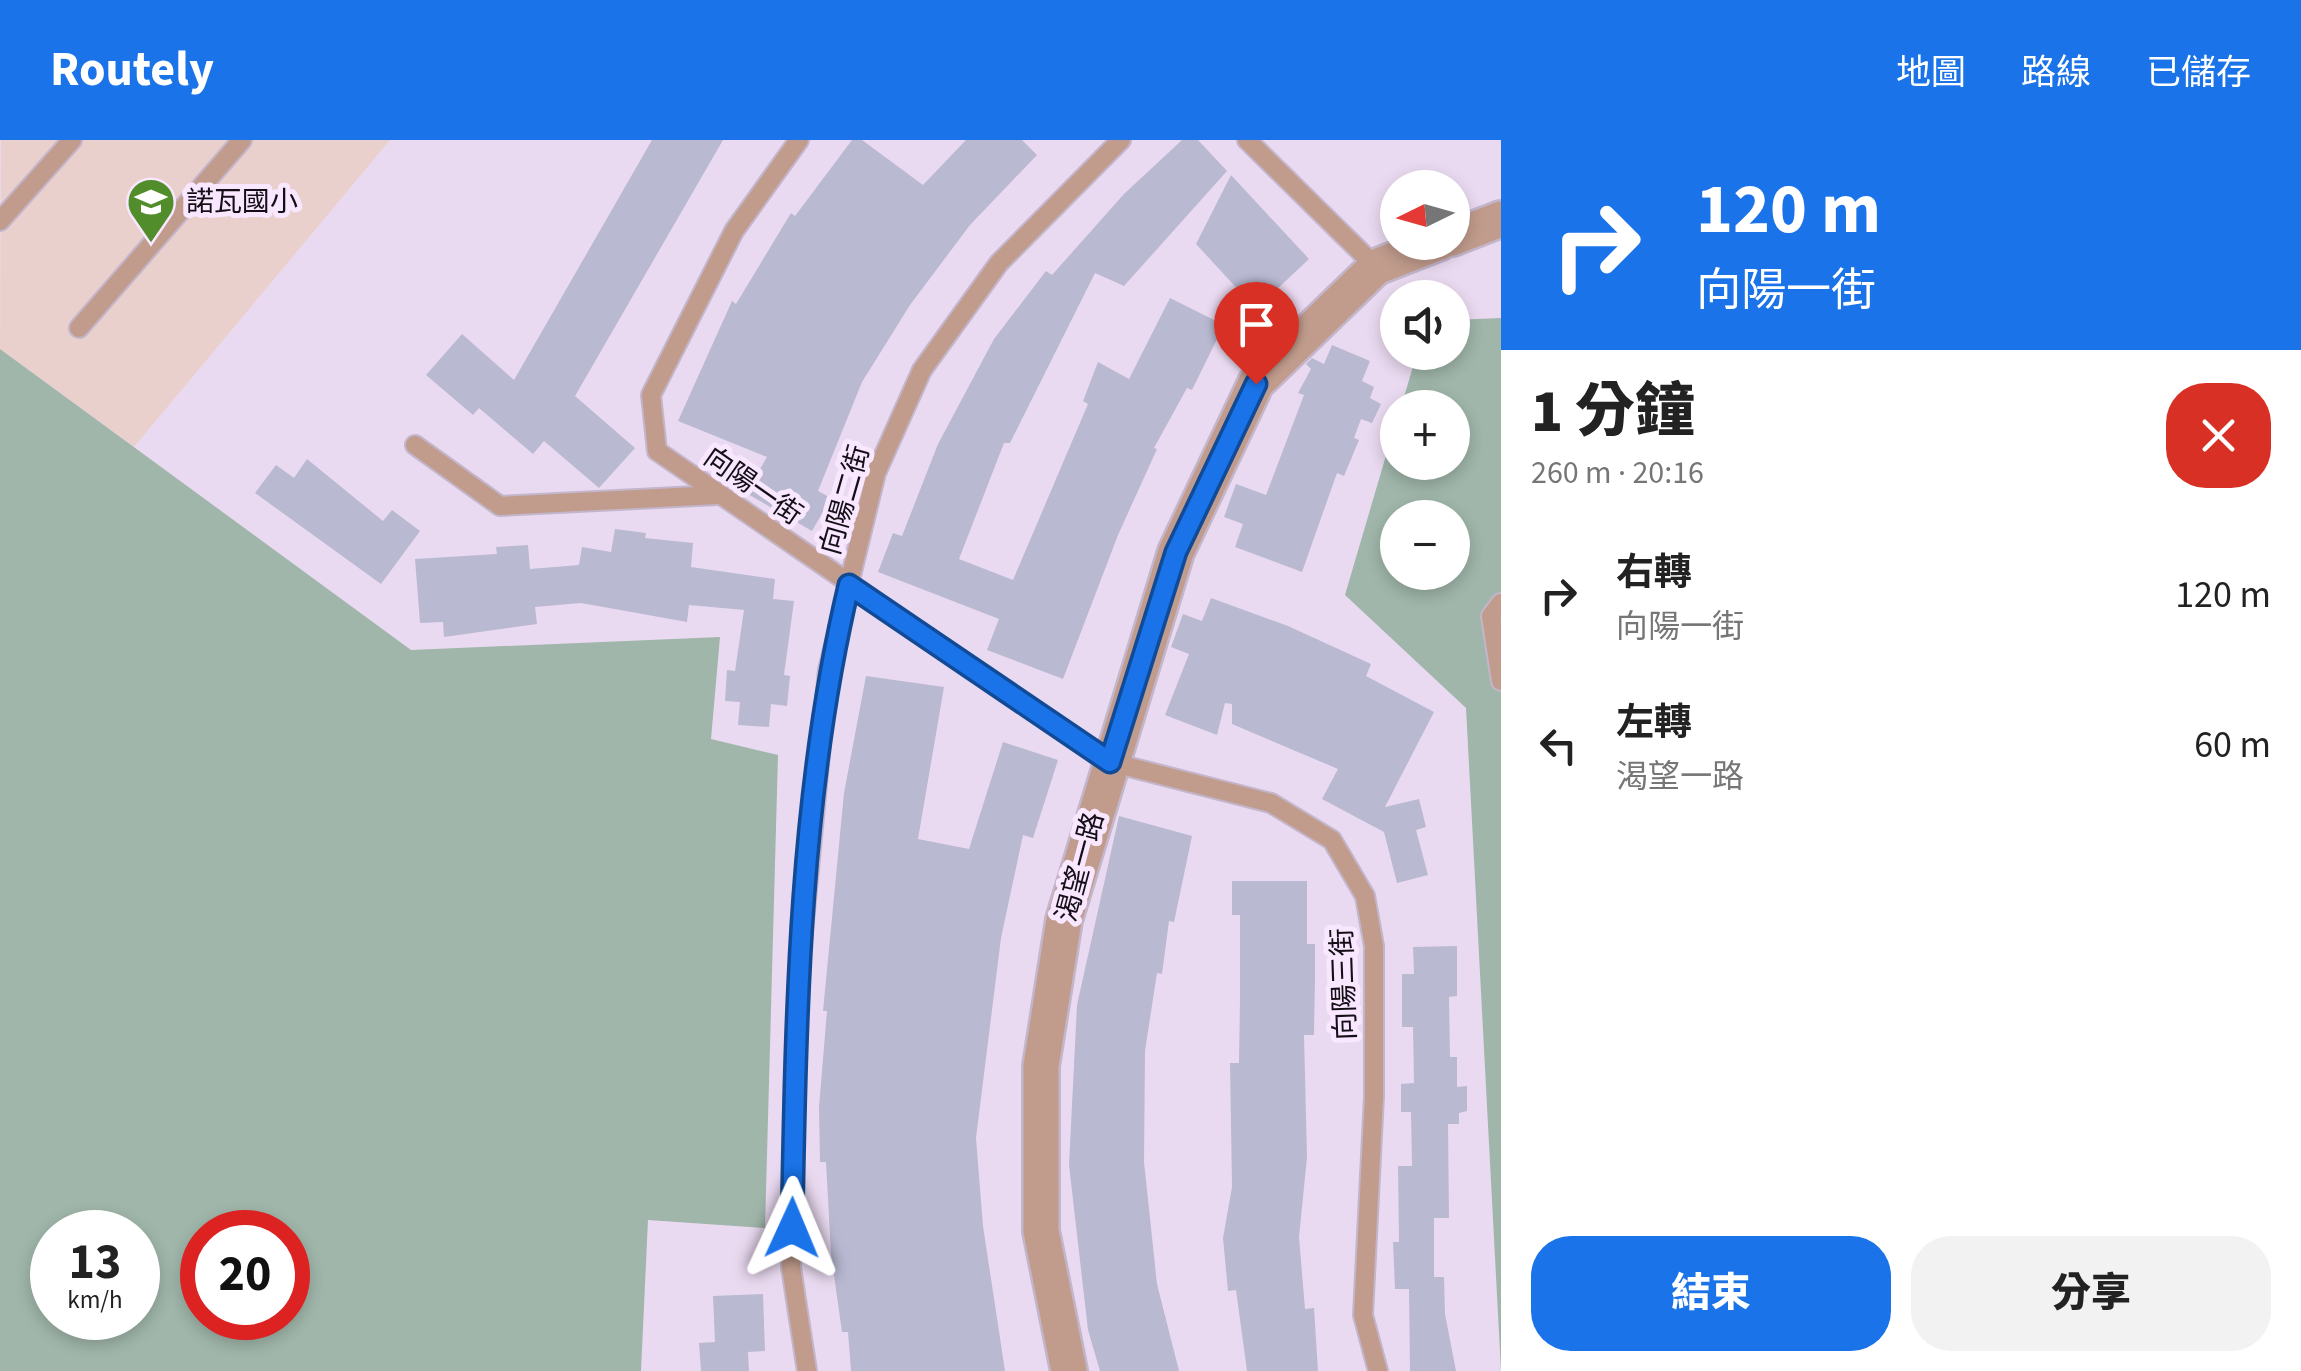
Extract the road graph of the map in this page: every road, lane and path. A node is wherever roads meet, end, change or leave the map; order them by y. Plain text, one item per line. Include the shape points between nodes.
1 (72, 140) edge
2 (242, 140) edge
3 (799, 140) edge
4 (1121, 140) edge
5 (1247, 140) edge
6 (1501, 219) edge
7 (0, 221) edge
8 (1470, 231) edge
9 (1394, 260) edge
10 (1376, 267) junction
11 (80, 328) dead end
12 (415, 445) dead end
13 (716, 495) junction
14 (849, 585) junction
15 (1501, 602) edge
16 (1501, 681) edge
17 (1110, 762) junction
18 (806, 1371) edge
19 (1070, 1371) edge
20 (1378, 1371) edge

1 - 7 lane
2 - 11 lane
3 - 13 lane, 向陽一街 via 734,231 652,396 658,451
4 - 14 lane, 向陽二街 via 999,262 922,370 876,473
5 - 10 lane
6 - 8 street
9 - 10 street, 渴望一路
10 - 17 street, 渴望一路 via 1256,384 1176,552
12 - 13 lane via 500,506
13 - 14 lane, 向陽一街
14 - 17 lane, 向陽一街
14 - 18 lane, 向陽二街 via 828,670 797,994 791,1267
15 - 16 lane via 1491,616
17 - 19 street, 渴望一路 via 1064,920 1042,1066 1041,1231
17 - 20 lane, 向陽三街 via 1271,803 1332,840 1366,896 1374,946 1374,1096 1363,1315

